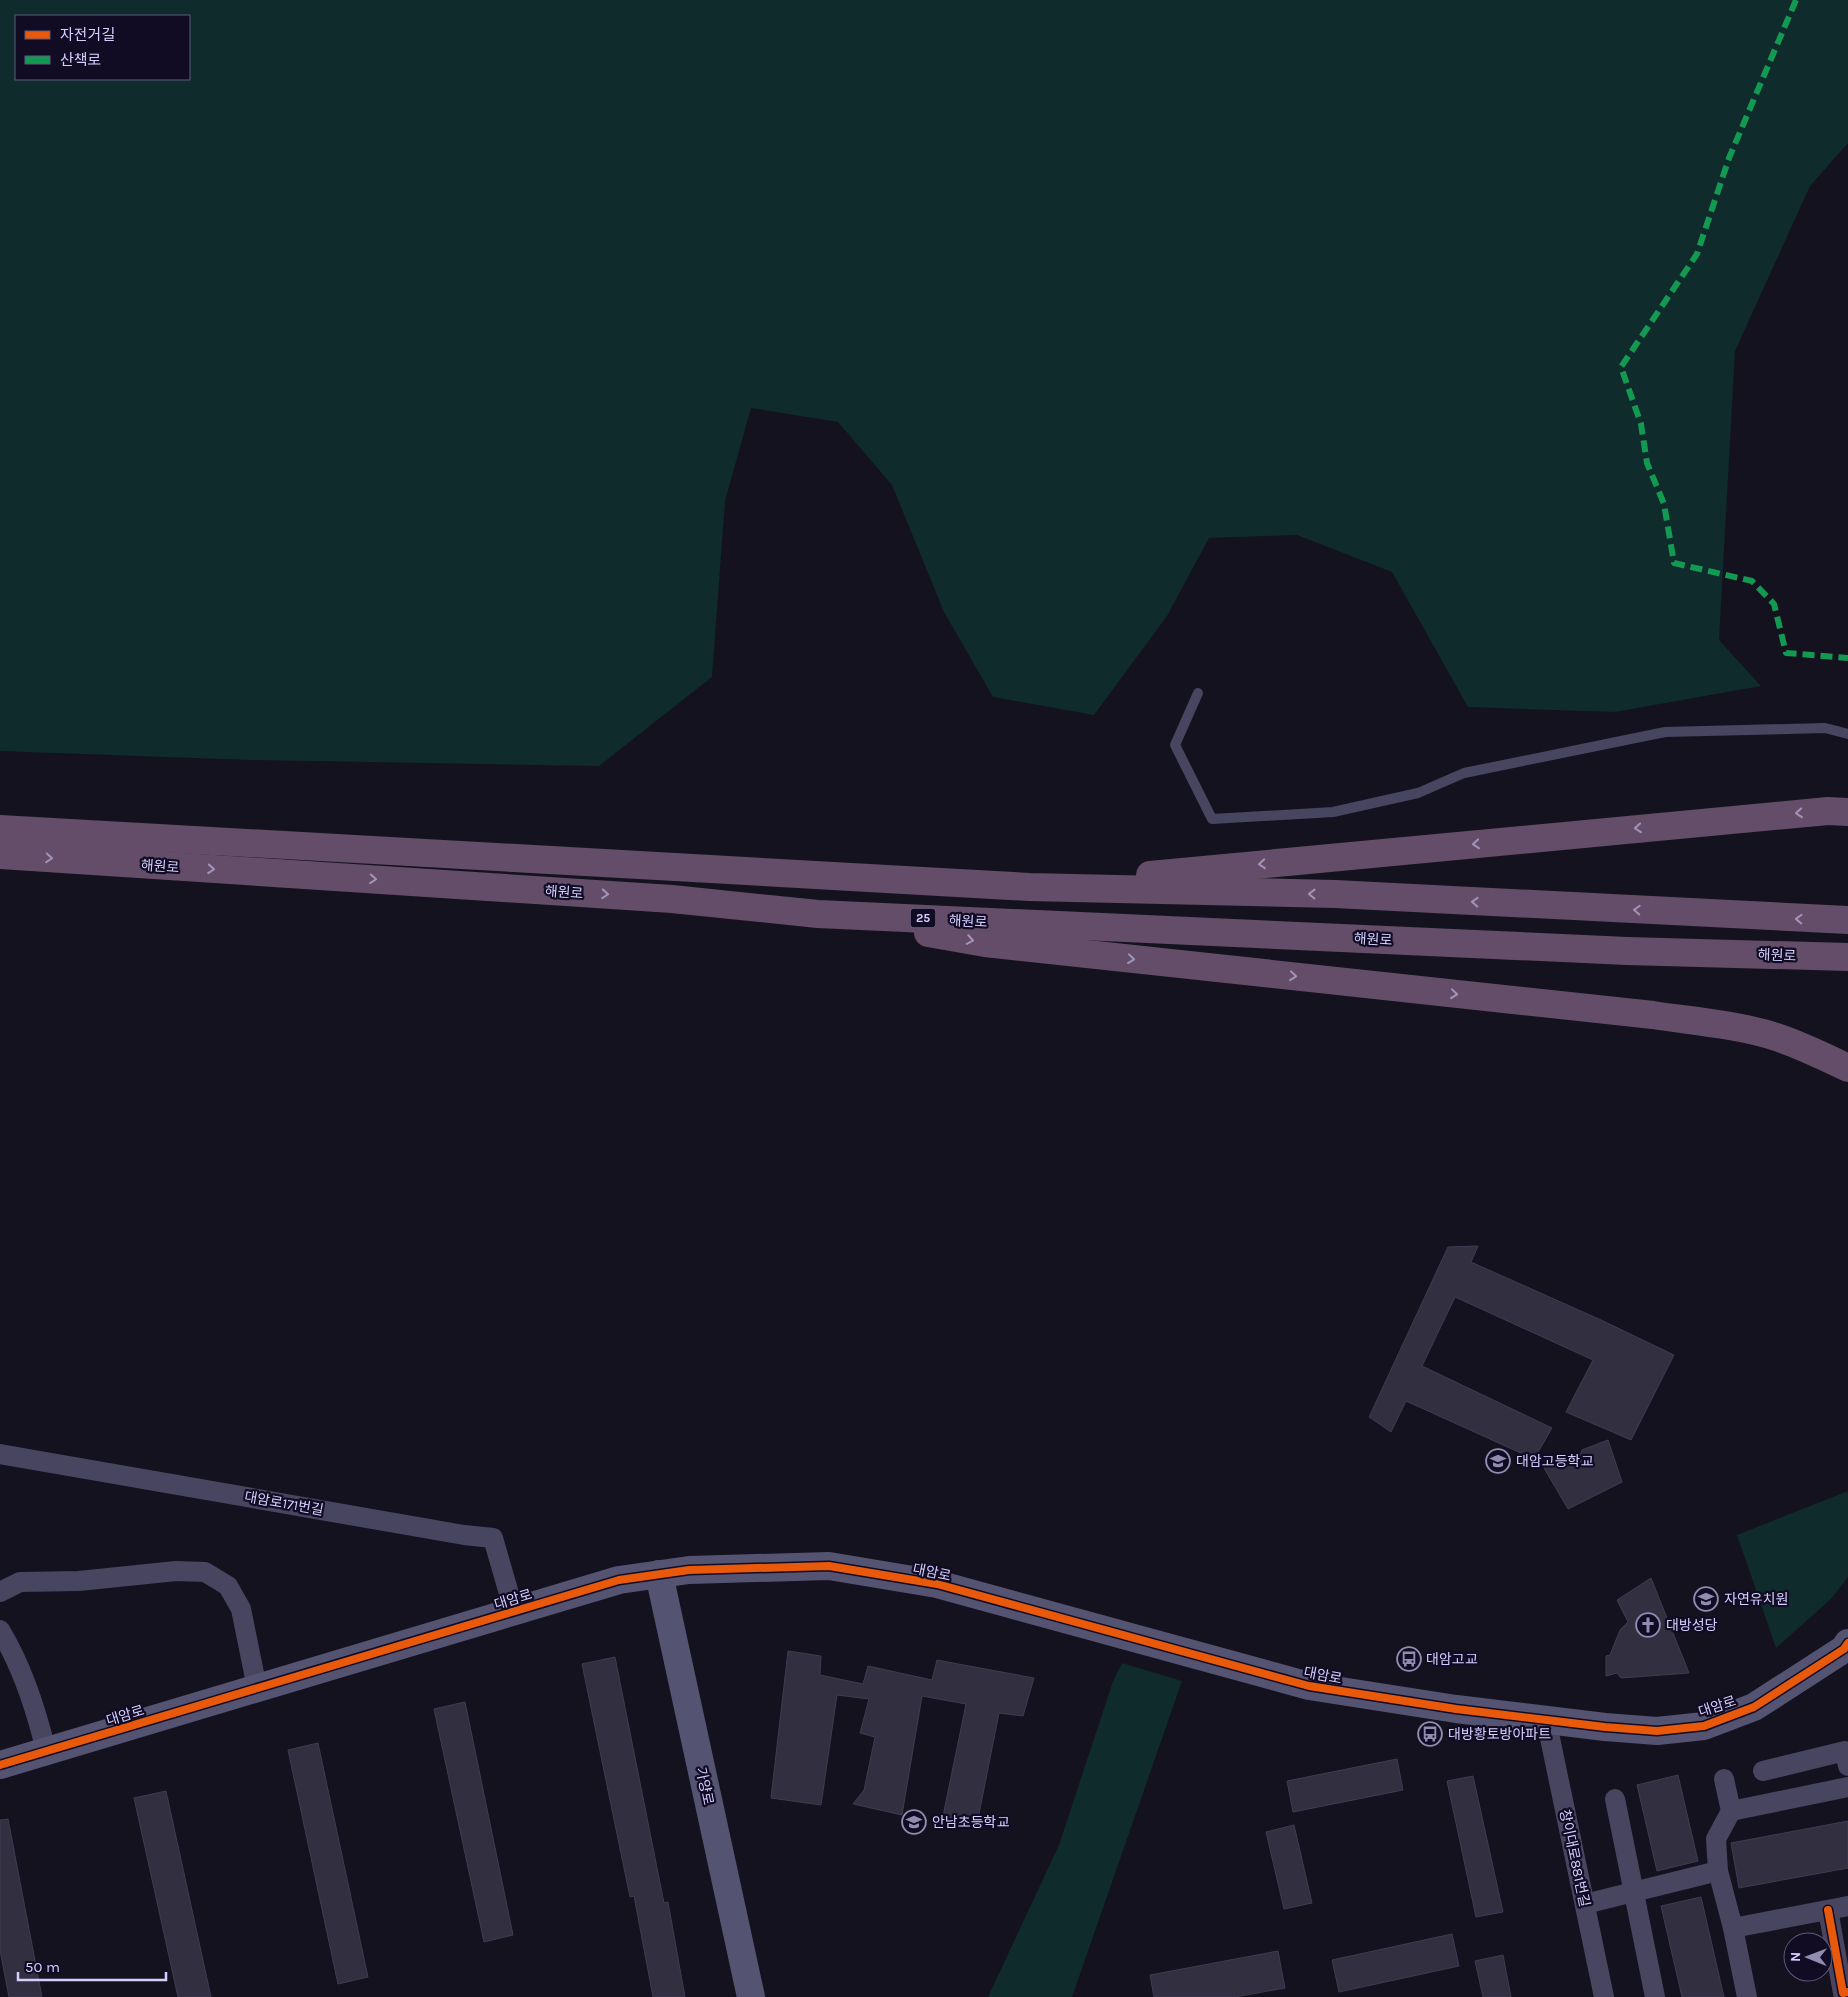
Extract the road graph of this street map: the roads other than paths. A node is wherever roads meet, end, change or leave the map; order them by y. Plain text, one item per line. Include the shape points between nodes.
1 (1198, 693) dead end
2 (1848, 734) edge
3 (1848, 812) edge
4 (0, 829) edge
5 (0, 855) edge
6 (1029, 886) junction
7 (818, 914) junction
8 (1848, 920) edge
9 (1848, 957) edge
10 (1848, 1068) edge
11 (0, 1454) edge
12 (659, 1574) junction
13 (0, 1592) edge
14 (514, 1612) junction
15 (0, 1630) edge
16 (1848, 1643) edge
17 (257, 1688) junction
18 (1546, 1720) junction
19 (46, 1751) junction
20 (0, 1765) edge
21 (1848, 1766) edge
22 (1763, 1771) dead end
23 (1724, 1779) dead end
24 (1848, 1787) edge
25 (1615, 1799) dead end
26 (1731, 1810) junction
27 (1718, 1871) junction
28 (1634, 1891) junction
29 (1585, 1904) junction
30 (1848, 1906) edge
31 (1828, 1910) junction
32 (1733, 1928) junction
33 (1848, 1992) edge
34 (752, 1997) edge
35 (1604, 1997) edge
36 (1655, 1997) edge
37 (1747, 1997) edge

1 - 2 lane via 1174,745 1212,819 1333,812 1418,793 1464,773 1665,732 1825,728
3 -> 6 highway via 1828,810
4 - 6 highway, 해원로
5 -> 7 highway, 해원로 / 25 via 672,899
8 -> 6 highway, 해원로 via 1335,894
7 - 9 highway, 해원로 / 25 via 1627,951
7 -> 10 highway via 985,943 1728,1026 1771,1035
11 - 14 street, 대암로171번길 via 493,1538
12 - 14 street, 대암로 via 619,1580
12 - 18 street, 대암로 via 689,1570 829,1566 937,1584 1310,1686
12 - 34 street, 가양로
13 - 17 street via 20,1582 79,1581 176,1571 205,1572 228,1586 241,1609
14 - 17 street, 대암로
15 - 19 street via 21,1670 37,1713
16 - 18 street, 대암로 via 1805,1676 1754,1707 1704,1726 1657,1730
17 - 19 street, 대암로
18 - 29 street, 창이대로881번길
19 - 20 street, 대암로
21 - 22 street via 1845,1751
23 - 26 street
24 - 26 street
25 - 28 street
26 - 27 street via 1716,1839
27 - 28 street
27 - 32 street
28 - 29 street
28 - 36 street
29 - 35 street, 창이대로881번길
30 - 31 street
31 - 32 street
31 - 33 street via 1843,1993
32 - 37 street

